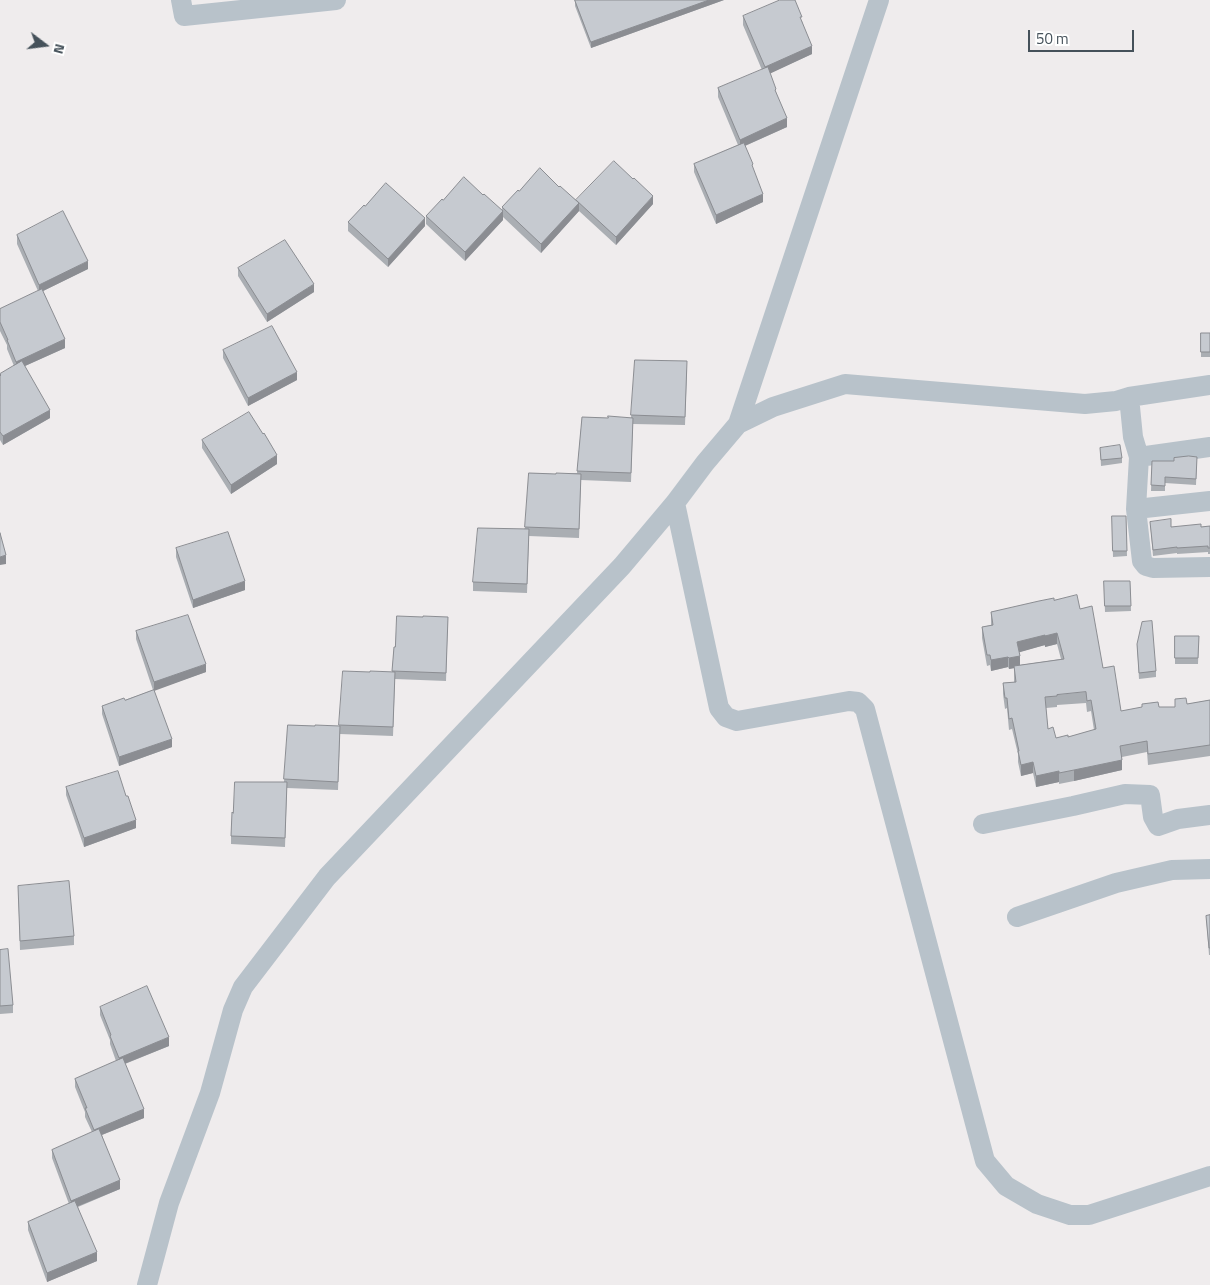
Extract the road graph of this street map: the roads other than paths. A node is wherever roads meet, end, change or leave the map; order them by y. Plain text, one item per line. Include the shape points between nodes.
1 (336, 0) edge
2 (879, 0) edge
3 (182, 8) edge
4 (1210, 385) edge
5 (1129, 397) junction
6 (738, 424) junction
7 (1210, 447) edge
8 (1138, 457) junction
9 (1210, 501) edge
10 (675, 503) junction
11 (1136, 509) junction
12 (1210, 567) edge
13 (1210, 815) edge
14 (983, 824) dead end
15 (1210, 868) edge
16 (1017, 917) dead end
17 (1210, 1176) edge
18 (147, 1285) edge

1 - 3 street
2 - 6 street
4 - 5 street
5 - 6 street via 1085,404 845,384 773,407
5 - 8 street
6 - 10 street
7 - 8 street
8 - 11 street
9 - 11 street
10 - 17 street via 719,708 726,717 737,721 849,701 858,702 865,709 985,1161 1006,1186 1037,1204 1070,1216 1089,1215
10 - 18 street via 622,566 327,877 243,987 233,1010 210,1093 169,1203
11 - 12 street via 1142,561 1146,566
13 - 14 street via 1158,826 1153,817 1150,795 1125,794
15 - 16 street via 1172,870 1116,883

